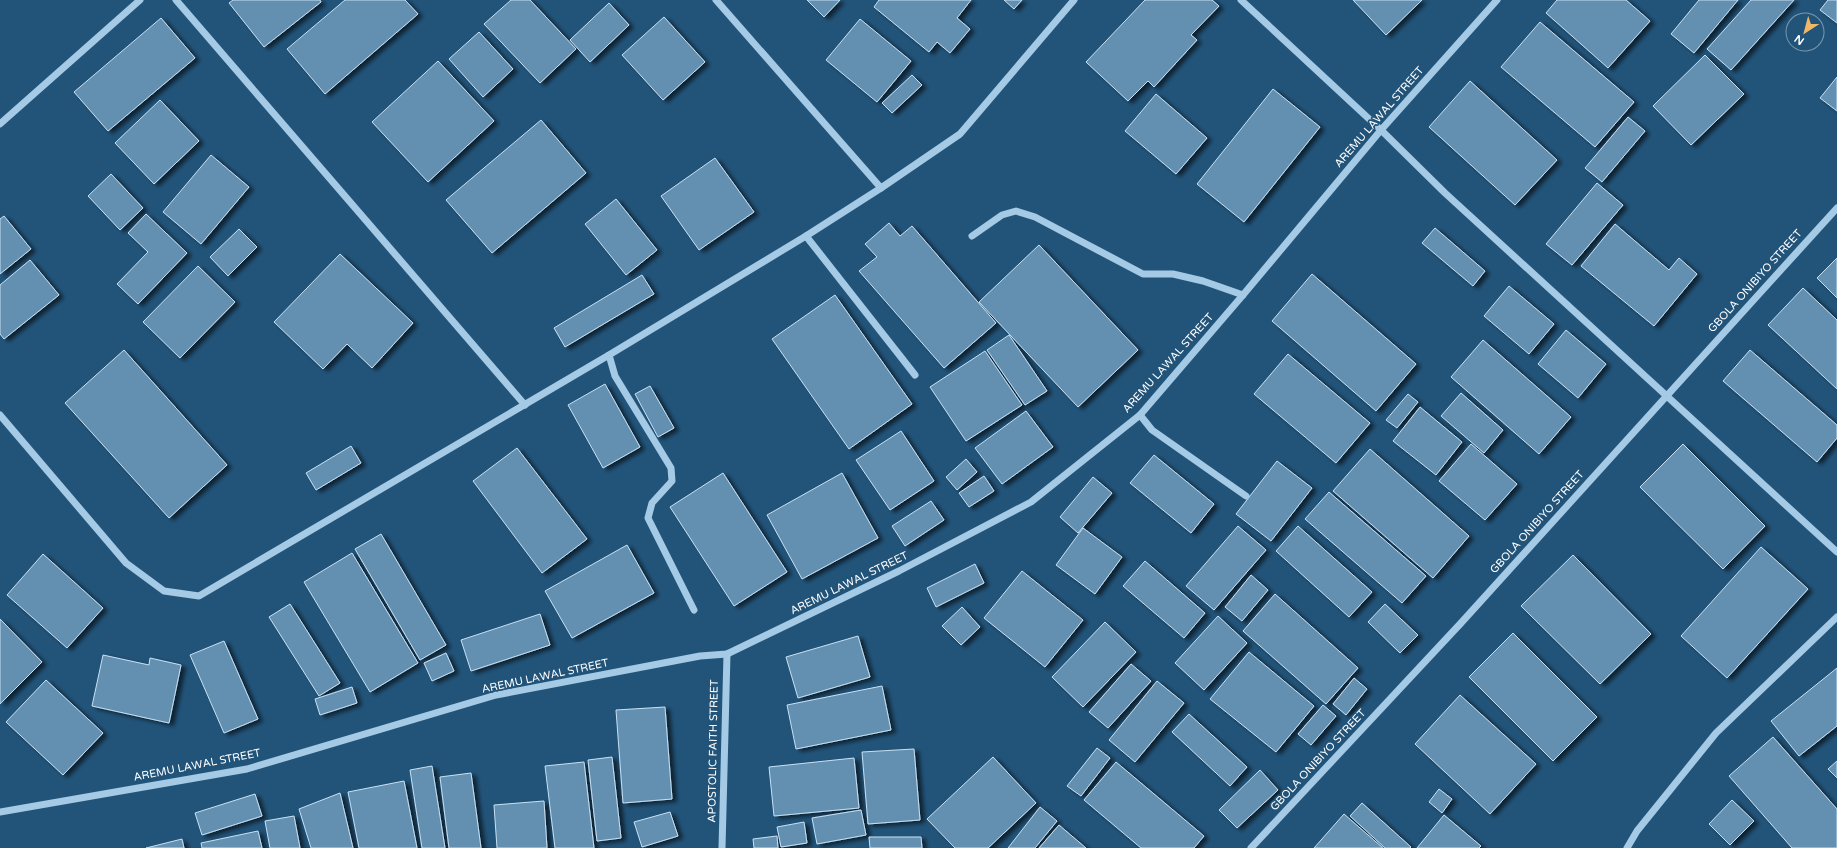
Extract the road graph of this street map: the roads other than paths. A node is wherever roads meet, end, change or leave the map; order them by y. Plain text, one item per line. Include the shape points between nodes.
1 (140, 0) edge
2 (176, 0) edge
3 (716, 0) edge
4 (1074, 0) edge
5 (1241, 0) edge
6 (1497, 0) edge
7 (0, 124) edge
8 (1381, 130) junction
9 (881, 188) junction
10 (1837, 208) edge
11 (806, 236) junction
12 (972, 236) dead end
13 (1243, 295) junction
14 (608, 356) junction
15 (915, 375) dead end
16 (1665, 396) junction
17 (525, 405) junction
18 (0, 415) edge
19 (1140, 415) junction
20 (1246, 496) dead end
21 (1837, 552) edge
22 (694, 610) dead end
23 (1837, 616) edge
24 (727, 654) junction
25 (0, 812) edge
26 (722, 848) edge
27 (1251, 848) edge
28 (1627, 848) edge

1 - 7 street
2 - 17 street
3 - 9 street
4 - 9 street via 960,134
5 - 8 street
6 - 8 street, AREMU LAWAL STREET
8 - 13 street, AREMU LAWAL STREET
8 - 16 street via 1444,193
9 - 11 street
10 - 16 street, GBOLA ONIBIYO STREET
11 - 14 street
11 - 15 street
12 - 13 street via 1002,215 1016,211 1035,217 1143,274 1172,274 1204,281
13 - 19 street, AREMU LAWAL STREET
14 - 17 street
14 - 22 street via 615,376 671,468 672,481 652,503 648,518
16 - 21 street
16 - 27 street, GBOLA ONIBIYO STREET via 1460,623
17 - 18 street via 199,596 164,590 126,562
19 - 20 street via 1152,430
19 - 24 street, AREMU LAWAL STREET via 1031,502 899,571
23 - 28 street via 1716,733 1637,831
24 - 25 street, AREMU LAWAL STREET via 700,656 496,695 247,769
24 - 26 street, APOSTOLIC FAITH STREET

